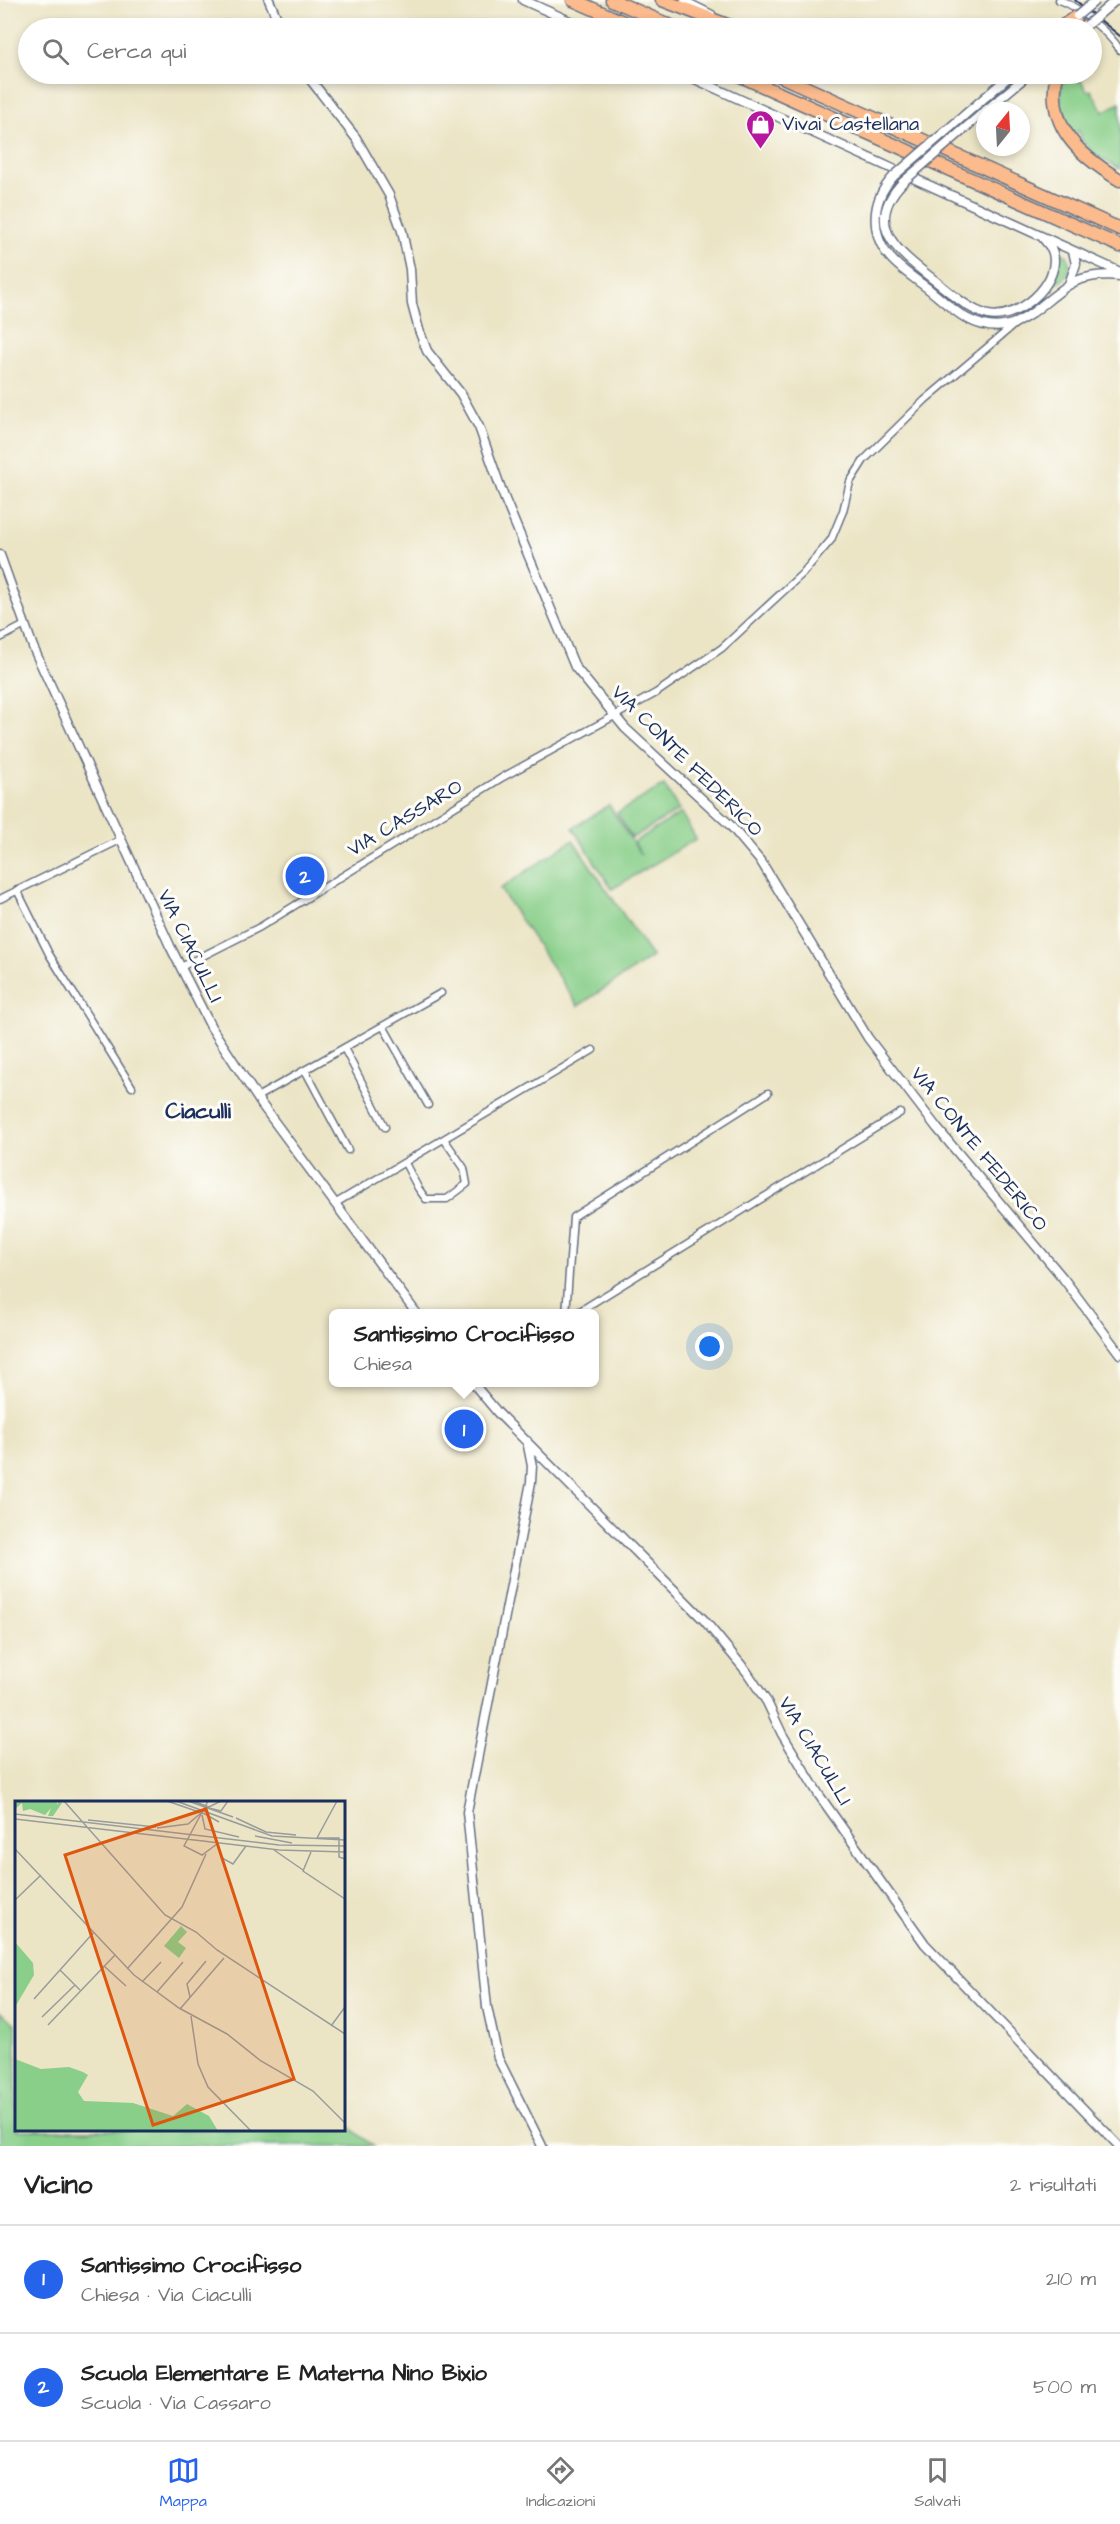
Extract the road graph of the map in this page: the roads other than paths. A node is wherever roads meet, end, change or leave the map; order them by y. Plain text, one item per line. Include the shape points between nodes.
1 (270, 0) edge
2 (523, 0) edge
3 (573, 0) edge
4 (612, 0) edge
5 (662, 0) edge
6 (684, 0) edge
7 (1059, 0) edge
8 (1096, 0) edge
9 (1115, 0) edge
10 (1120, 4) edge
11 (1077, 16) joint
12 (277, 18) edge
13 (563, 18) edge
14 (614, 18) edge
15 (653, 18) edge
16 (709, 18) edge
17 (722, 18) edge
18 (1074, 18) edge
19 (1086, 18) edge
20 (1094, 18) edge
21 (1102, 31) edge
22 (1120, 50) edge
23 (314, 84) edge
24 (706, 84) edge
25 (758, 84) edge
26 (798, 84) edge
27 (1000, 84) edge
28 (1017, 84) edge
29 (1056, 84) edge
30 (996, 102) edge
31 (976, 119) edge
32 (1120, 180) edge
33 (1120, 229) edge
34 (1043, 237) junction
35 (1120, 246) edge
36 (1073, 251) junction
37 (1120, 274) edge
38 (1069, 284) junction
39 (1015, 324) junction
40 (0, 555) edge
41 (25, 625) junction
42 (0, 638) edge
43 (615, 715) junction
44 (122, 839) junction
45 (17, 890) junction
46 (0, 899) edge
47 (181, 967) junction
48 (441, 993) dead end
49 (383, 1026) junction
50 (344, 1048) junction
51 (593, 1050) dead end
52 (305, 1070) junction
53 (132, 1087) dead end
54 (768, 1093) dead end
55 (257, 1097) junction
56 (428, 1105) dead end
57 (900, 1113) dead end
58 (385, 1127) dead end
59 (444, 1139) junction
60 (348, 1150) dead end
61 (405, 1163) junction
62 (336, 1203) junction
63 (413, 1309) edge
64 (566, 1309) edge
65 (583, 1309) edge
66 (1120, 1354) edge
67 (475, 1387) edge
68 (527, 1441) junction
69 (542, 2146) edge
70 (1119, 2146) edge

1 - 12 street
2 - 13 street
3 - 14 highway
4 - 15 highway
5 - 16 highway
6 - 17 street
7 - 19 street
8 - 11 street, bridge
9 - 10 street
9 - 20 street, bridge
11 - 18 highway
21 - 22 street
23 - 43 street, VIA CONTE FEDERICO via 356,138 389,195 402,231 412,304 427,351 461,394 479,428 575,667
24 - 34 street
25 - 35 highway
26 - 33 highway
27 - 39 street, bridge via 894,176 885,186 874,214 880,243 889,256 966,318 1000,327
28 - 30 street
29 - 32 highway via 1054,97 1061,127 1069,141 1095,165
31 - 34 street, bridge via 893,192 885,214 889,239 907,259 972,309 1002,315 1014,312 1039,293 1050,278 1053,251
34 - 36 street
36 - 37 street
36 - 38 street via 1076,264
37 - 38 street via 1089,277
38 - 39 street
39 - 43 street, VIA CASSARO via 925,400 864,460 850,482 831,540 802,574 722,648 656,693
40 - 41 street, VIA CIACULLI
41 - 42 street
41 - 44 street, VIA CIACULLI
43 - 47 street, VIA CASSARO via 503,777 260,927
43 - 66 street, VIA CONTE FEDERICO via 730,825 762,863 868,1038
44 - 45 street
44 - 47 street, VIA CIACULLI
45 - 46 street
45 - 53 street via 50,954
47 - 55 street, VIA CIACULLI via 211,1027
48 - 49 street
49 - 50 street
49 - 56 street
50 - 52 street
50 - 58 street
51 - 59 street
52 - 55 street
52 - 60 street
54 - 64 street via 573,1217
55 - 62 street, VIA CIACULLI
57 - 65 street
59 - 61 street
59 - 61 street via 464,1168 467,1184 447,1199 426,1199
61 - 62 street
62 - 63 street, VIA CIACULLI
67 - 68 street, VIA CIACULLI
68 - 69 street via 531,1482 467,1812 489,2017 498,2058
68 - 70 street, VIA CIACULLI via 704,1620 747,1672 819,1795 919,1936

